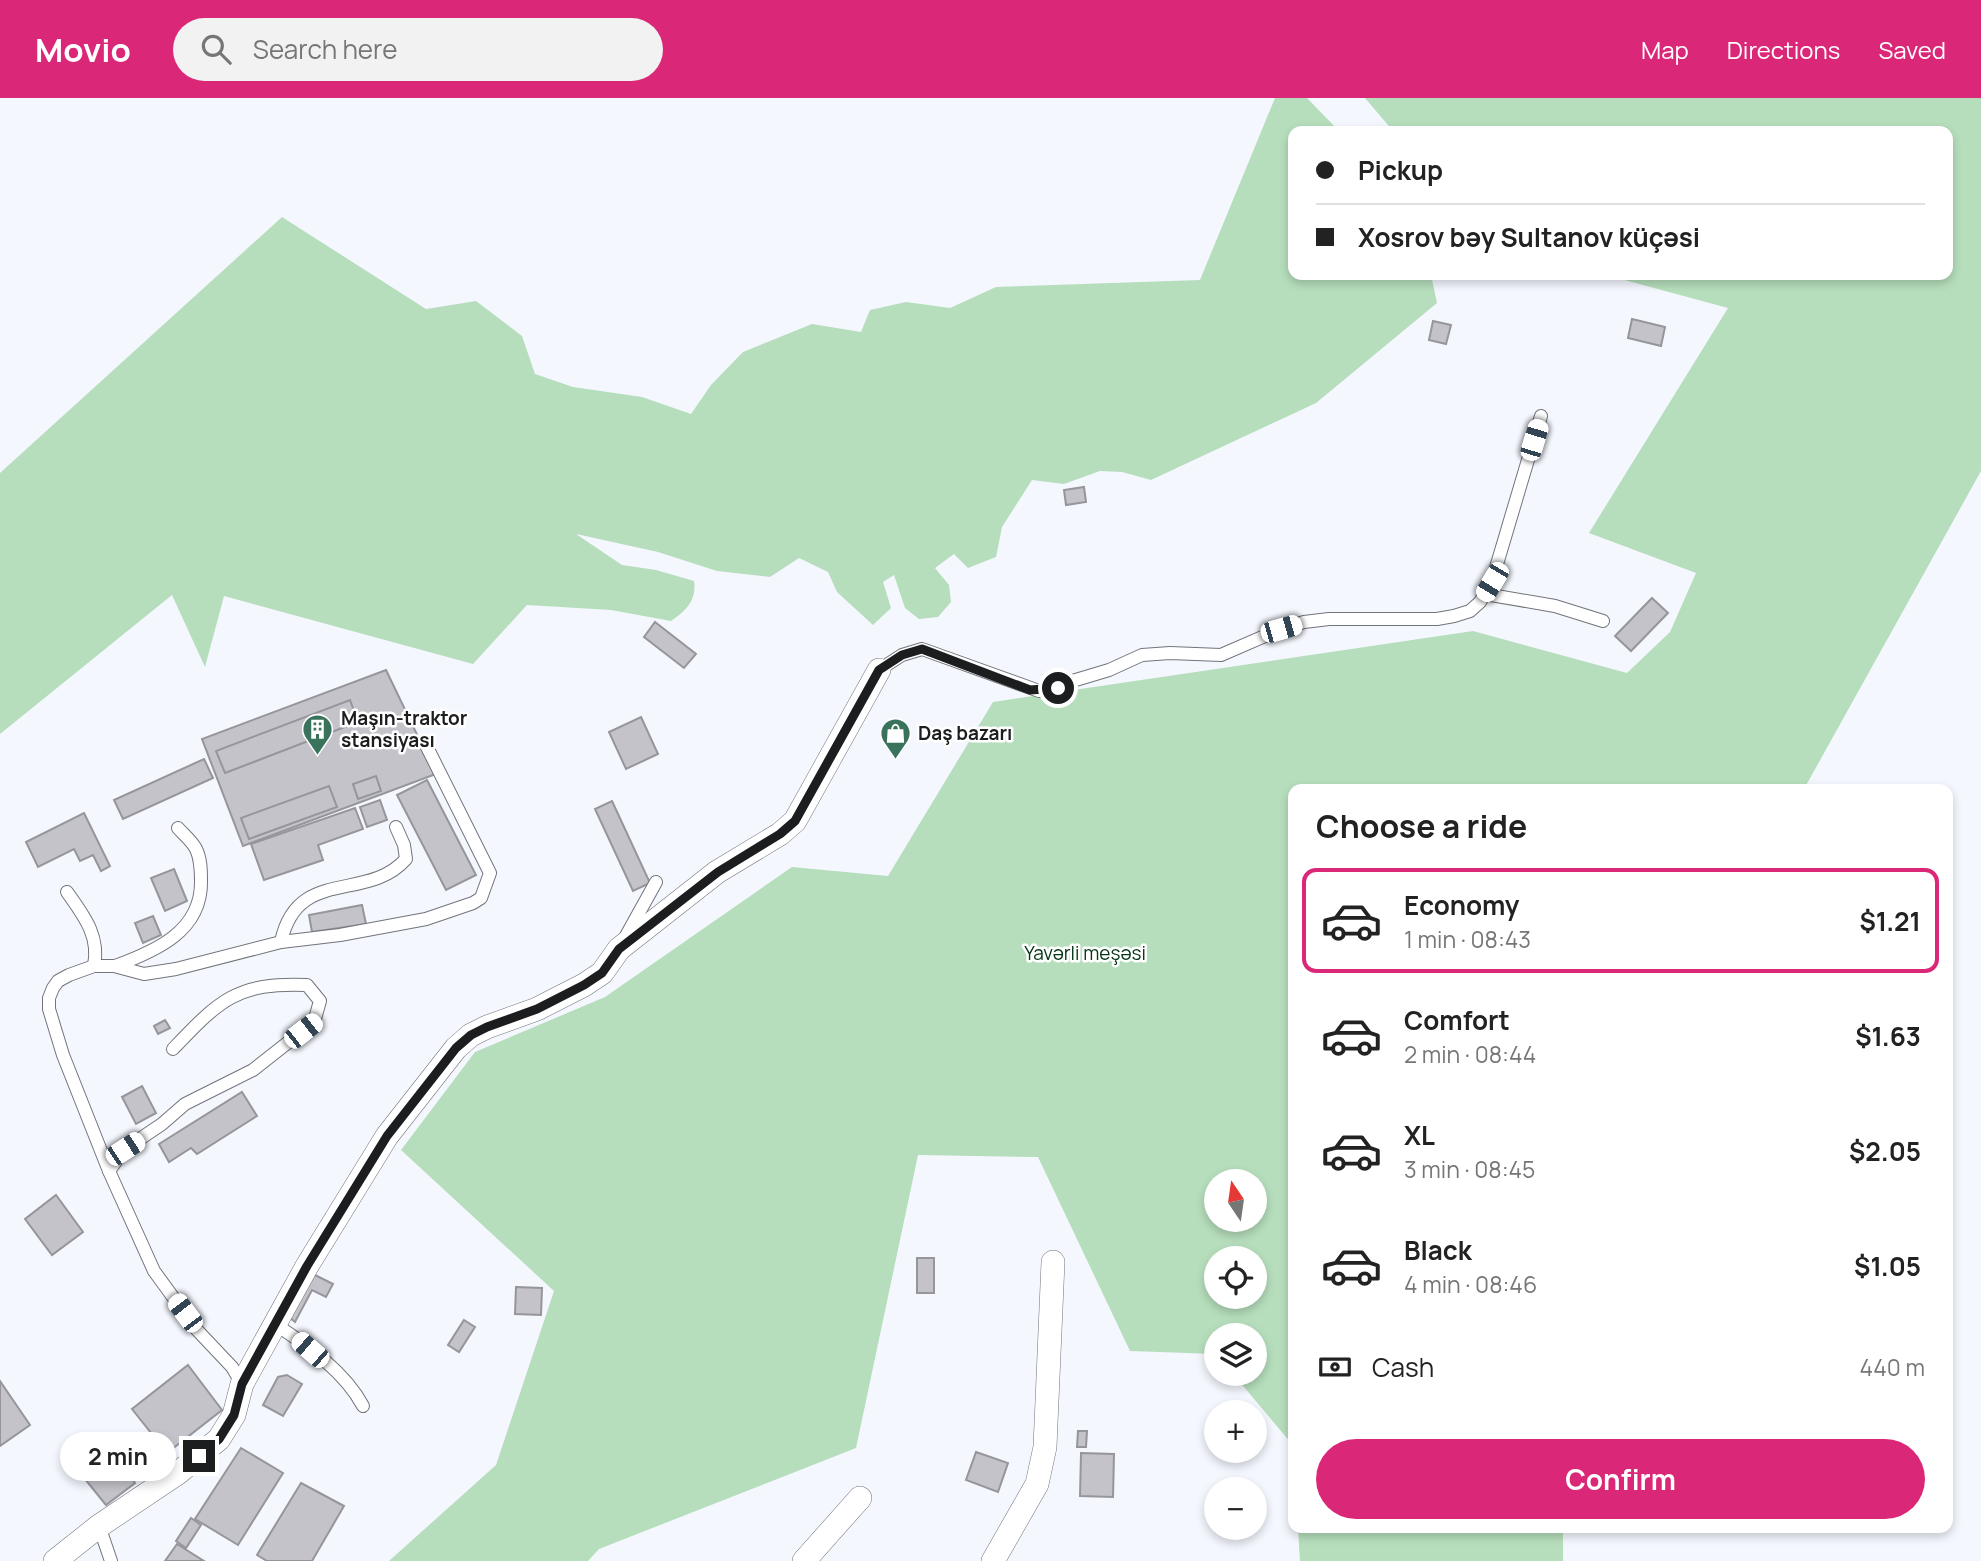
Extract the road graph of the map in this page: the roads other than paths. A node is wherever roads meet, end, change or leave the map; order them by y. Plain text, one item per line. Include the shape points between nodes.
1 (1541, 416) dead end
2 (1485, 594) junction
3 (1602, 621) dead end
4 (879, 670) joint
5 (424, 741) dead end
6 (397, 827) dead end
7 (178, 828) dead end
8 (656, 882) dead end
9 (67, 892) dead end
10 (281, 942) junction
11 (619, 949) junction
12 (94, 966) junction
13 (114, 966) junction
14 (173, 1049) dead end
15 (108, 1171) junction
16 (1053, 1262) dead end
17 (275, 1324) junction
18 (242, 1384) junction
19 (363, 1406) dead end
20 (860, 1498) dead end
21 (99, 1526) junction
22 (55, 1561) edge
23 (111, 1561) edge
24 (804, 1561) edge
25 (993, 1561) edge

1 - 2 lane
2 - 3 lane via 1555,606
2 - 4 lane via 1470,611 1454,616 1304,622 1221,655 1142,655 1039,691 922,649
4 - 11 street via 795,821 718,872
5 - 10 lane via 490,873 481,898 426,919
6 - 10 lane via 406,859 401,865 373,880 309,896 295,911
7 - 13 lane via 196,849 201,866 201,896 194,916 173,939
8 - 11 lane
9 - 12 lane via 94,935
10 - 13 lane via 165,971 144,974
11 - 17 street via 602,973 584,985 471,1035 442,1063 387,1136
12 - 13 lane
12 - 15 lane via 58,981 49,998 63,1055
14 - 15 lane via 203,1016 228,998 260,986 307,985 320,1001 314,1022 253,1070 185,1104 125,1149
15 - 18 lane via 155,1271
16 - 25 street via 1045,1447 1037,1484
17 - 18 street
17 - 19 lane via 351,1384
18 - 21 street via 234,1415 219,1439
20 - 24 street
21 - 22 street
21 - 23 lane

